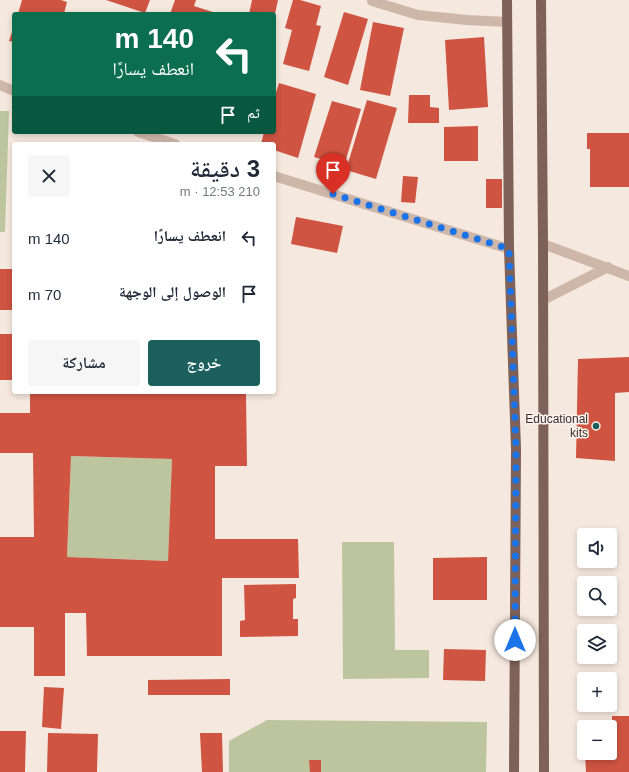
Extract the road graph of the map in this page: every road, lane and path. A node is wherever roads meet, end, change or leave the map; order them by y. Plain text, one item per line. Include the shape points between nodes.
1 (372, 0) edge
2 (507, 0) edge
3 (541, 0) edge
4 (507, 22) junction
5 (0, 85) edge
6 (12, 90) edge
7 (144, 134) edge
8 (169, 142) edge
9 (276, 177) edge
10 (543, 244) junction
11 (509, 249) junction
12 (608, 267) junction
13 (629, 276) edge
14 (543, 300) junction
15 (514, 772) edge
16 (544, 772) edge

1 - 4 street via 418,15
2 - 4 main road
3 - 10 main road
4 - 11 main road
5 - 6 street
7 - 8 street
9 - 11 street
10 - 12 street
10 - 14 main road
11 - 15 main road via 516,449
12 - 13 street
12 - 14 street
14 - 16 main road

